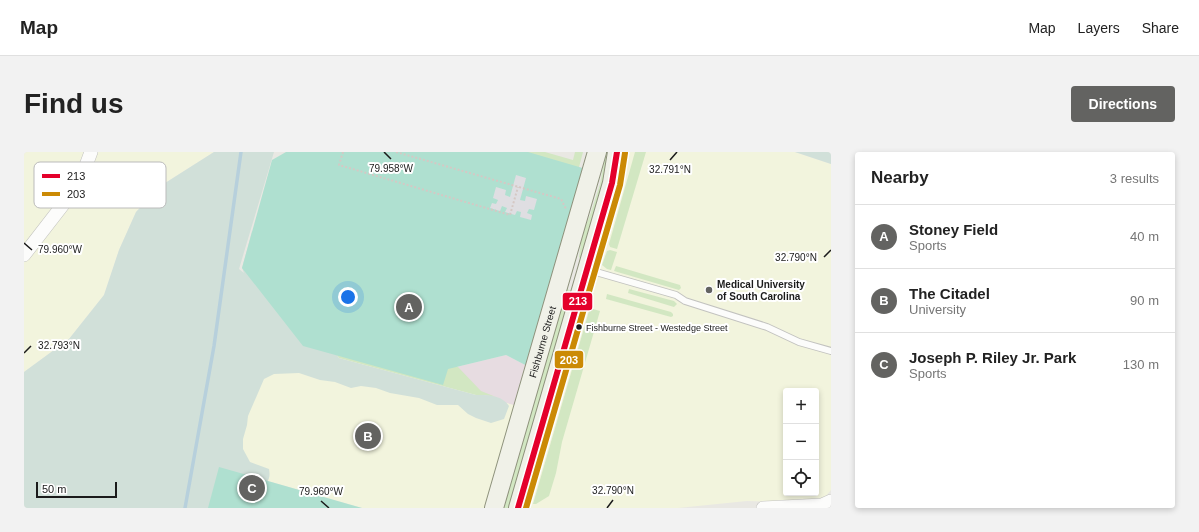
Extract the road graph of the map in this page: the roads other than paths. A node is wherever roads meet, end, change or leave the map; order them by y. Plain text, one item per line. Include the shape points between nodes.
1 (91, 152) edge
2 (597, 152) edge
3 (617, 152) edge
4 (87, 162) edge
5 (60, 208) edge
6 (24, 255) edge
7 (563, 270) junction
8 (587, 272) junction
9 (831, 351) edge
10 (831, 500) edge
11 (494, 508) edge
12 (518, 508) edge
13 (763, 508) edge

1 - 4 street
2 - 7 main road, Fishburne Street
3 - 8 main road via 612,183
5 - 6 street
7 - 8 main road
7 - 11 main road, Fishburne Street
8 - 9 lane via 676,295 684,301 767,327 800,342
8 - 12 main road
10 - 13 street via 817,506

